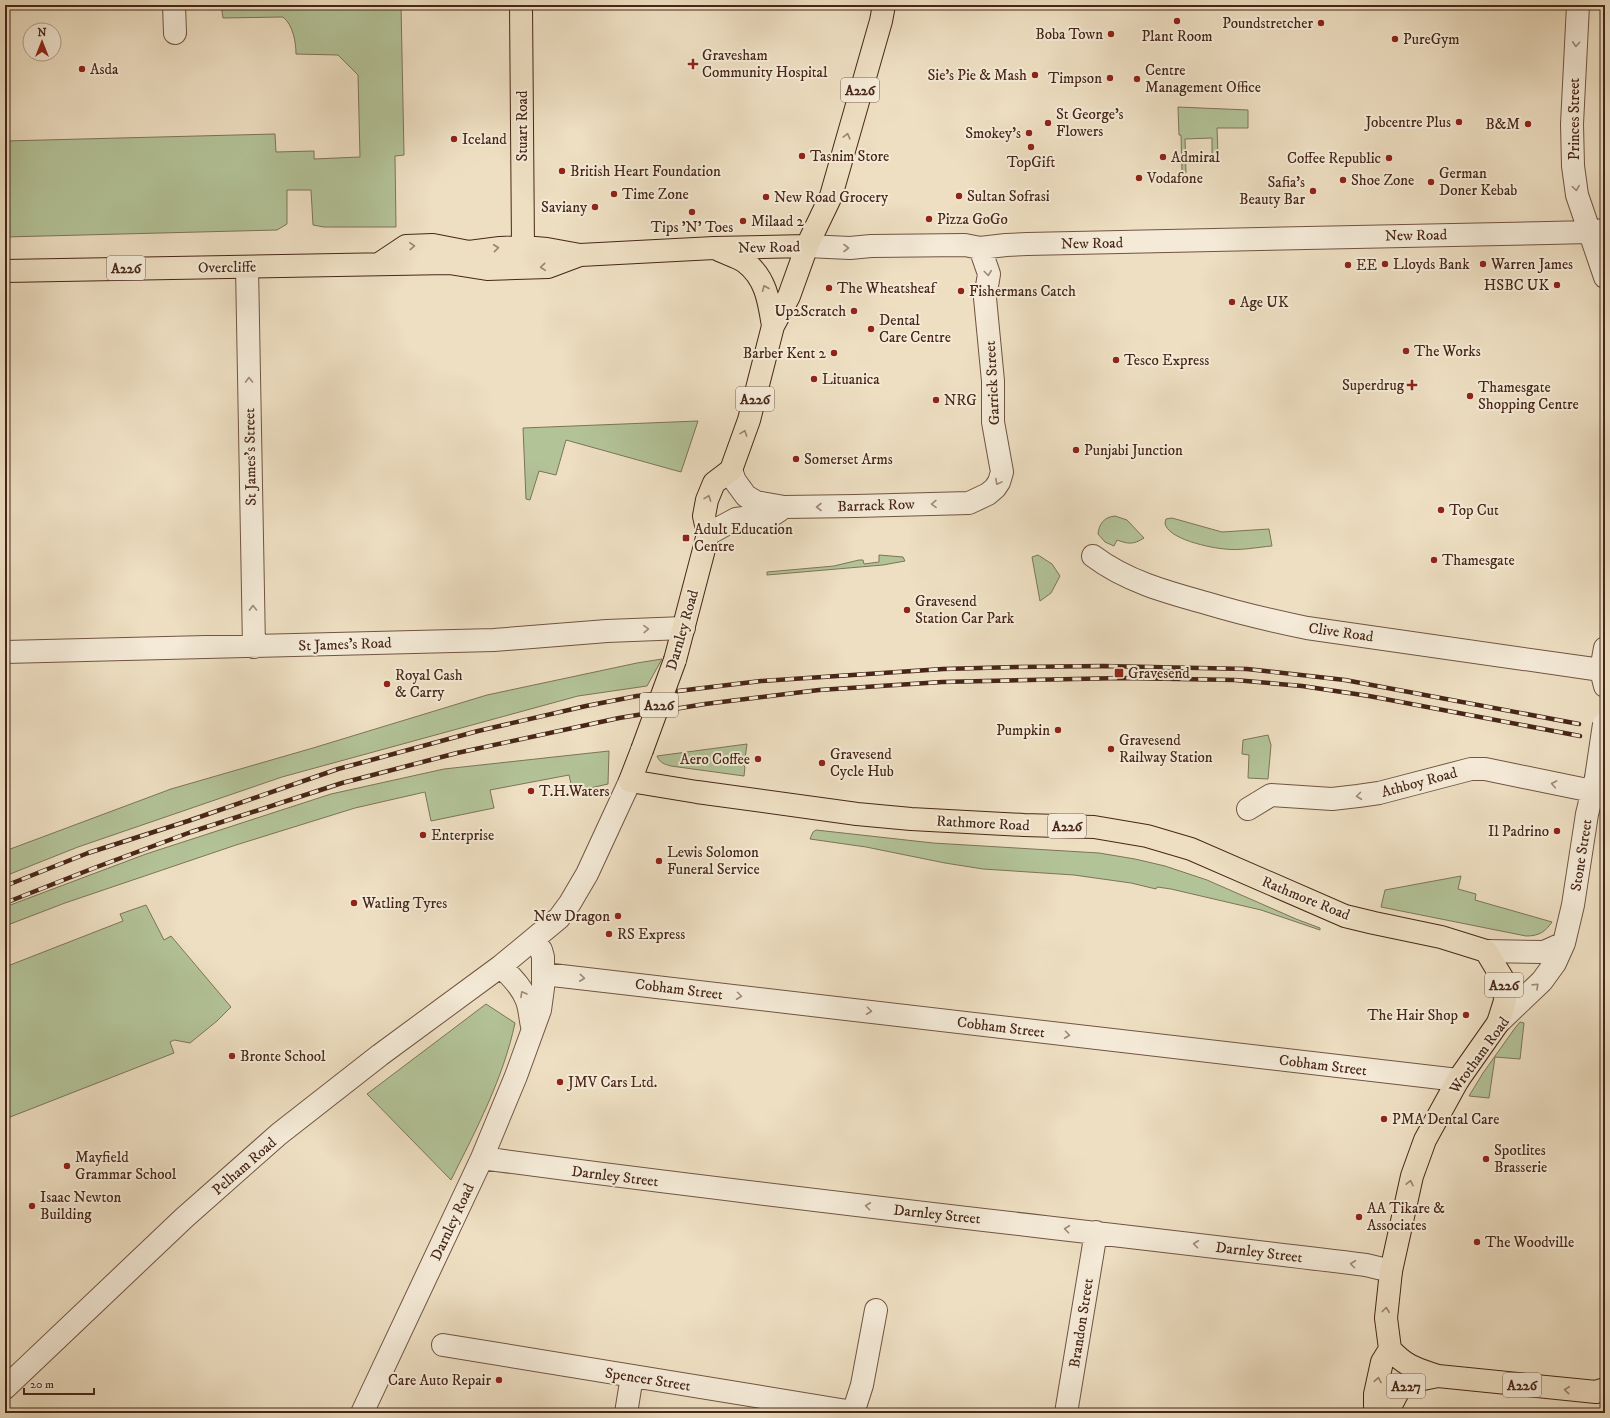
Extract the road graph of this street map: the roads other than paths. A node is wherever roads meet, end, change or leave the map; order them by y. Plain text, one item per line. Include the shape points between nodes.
1 (174, 5) edge
2 (521, 5) edge
3 (884, 5) edge
4 (1578, 5) edge
5 (175, 34) dead end
6 (1597, 231) edge
7 (807, 246) junction
8 (523, 247) junction
9 (714, 248) junction
10 (980, 248) junction
11 (469, 252) junction
12 (580, 255) junction
13 (449, 263) junction
14 (379, 264) junction
15 (247, 267) junction
16 (487, 269) joint
17 (5, 271) edge
18 (1605, 278) edge
19 (773, 326) junction
20 (731, 470) junction
21 (969, 502) joint
22 (784, 507) junction
23 (708, 534) junction
24 (1093, 556) dead end
25 (684, 628) junction
26 (254, 647) junction
27 (1605, 648) edge
28 (5, 652) edge
29 (1603, 678) edge
30 (1605, 722) edge
31 (630, 781) junction
32 (1594, 784) junction
33 (1248, 809) dead end
34 (533, 941) junction
35 (1564, 943) junction
36 (1486, 951) junction
37 (501, 966) junction
38 (544, 974) junction
39 (1498, 1023) junction
40 (532, 1028) junction
41 (1458, 1080) junction
42 (482, 1158) junction
43 (1096, 1232) junction
44 (1391, 1271) junction
45 (876, 1310) dead end
46 (443, 1345) dead end
47 (1390, 1349) junction
48 (632, 1376) junction
49 (1438, 1376) junction
50 (5, 1388) edge
51 (1605, 1389) edge
52 (853, 1412) edge
53 (362, 1413) edge
54 (626, 1413) edge
55 (1066, 1413) edge
56 (1375, 1413) edge
57 (1387, 1413) edge

1 - 5 street
2 - 8 main road, Stuart Road
7 -> 3 main road, A226 via 831,196
4 -> 6 street, Princes Street via 1572,124 1573,166 1577,194
6 - 10 street, New Road via 1027,244
6 - 18 street
7 - 9 main road, New Road / A226
7 -> 10 street, New Road via 850,248 965,245
7 - 19 main road, A226 via 789,296
11 -> 8 main road, Overcliffe / A226
8 - 12 main road, New Road / A226
9 - 12 main road, New Road / A226
19 -> 9 main road, A226 via 768,294 756,272 744,261
10 -> 21 street, Garrick Street via 989,274 985,298 993,381 993,422 1002,472 995,488
11 - 13 main road, Overcliffe / A226
14 -> 11 main road via 406,246 432,245
12 -> 16 main road, New Road / A226 via 548,267
13 - 14 main road, Overcliffe / A226
13 - 16 main road, Overcliffe / A226
14 - 15 main road, Overcliffe / A226
15 - 17 main road, Overcliffe / A226
26 -> 15 street, St James's Street
20 -> 19 main road, A226 via 749,420
20 - 22 street, Barrack Row via 735,481 746,496 756,502
23 -> 20 main road, Darnley Road / A226 via 704,516 707,500 714,482
21 -> 22 street, Barrack Row
22 - 23 street, Barrack Row via 774,514 736,519
23 - 25 main road, Darnley Road / A226
24 - 29 street, Clive Road via 1122,575 1178,596 1274,621
26 -> 25 street, St James's Road via 494,640
25 - 31 main road, Darnley Road / A226, bridge via 675,660
26 - 28 street, St James's Road
27 - 29 street
30 - 32 street, Stone Street, bridge
31 - 34 street, Darnley Road via 599,850 570,903 559,918
31 - 36 main road, Rathmore Road / A226 via 857,814 919,820 1094,827 1147,836 1191,849 1345,916
32 -> 33 street, Athboy Road via 1471,769 1380,793 1358,796 1332,799 1271,795
32 - 35 street, Stone Street
34 - 37 street, Darnley Road
34 - 38 street, Darnley Road via 543,955
35 - 36 street, Rathmore Road via 1544,952
39 -> 35 street, Wrotham Road via 1542,981
36 - 39 main road, A226 via 1504,981 1505,1001
40 -> 37 street, Darnley Road via 525,996
37 - 50 street, Pelham Road via 380,1055 274,1139 184,1218
38 - 40 street, Darnley Road via 540,1010
38 -> 41 street, Cobham Street
39 - 41 main road, Wrotham Road / A226
40 - 42 street, Darnley Road via 516,1076
44 -> 41 main road, Wrotham Road / A226 via 1414,1168 1424,1140
43 -> 42 street, Darnley Street via 647,1180
42 - 53 street, Darnley Road
44 -> 43 street, Darnley Street via 1366,1265
43 - 55 street, Brandon Street
47 -> 44 main road, Wrotham Road / A226 via 1386,1318
45 - 52 street via 862,1385
46 - 48 street, Spencer Street
47 - 49 main road, A226 via 1400,1360 1414,1368
56 -> 47 main road, A227 via 1375,1394 1382,1362
48 - 52 street, Spencer Street
48 - 54 street
51 -> 49 main road, A226 via 1596,1392
49 - 57 main road, A227 via 1413,1381 1399,1390

